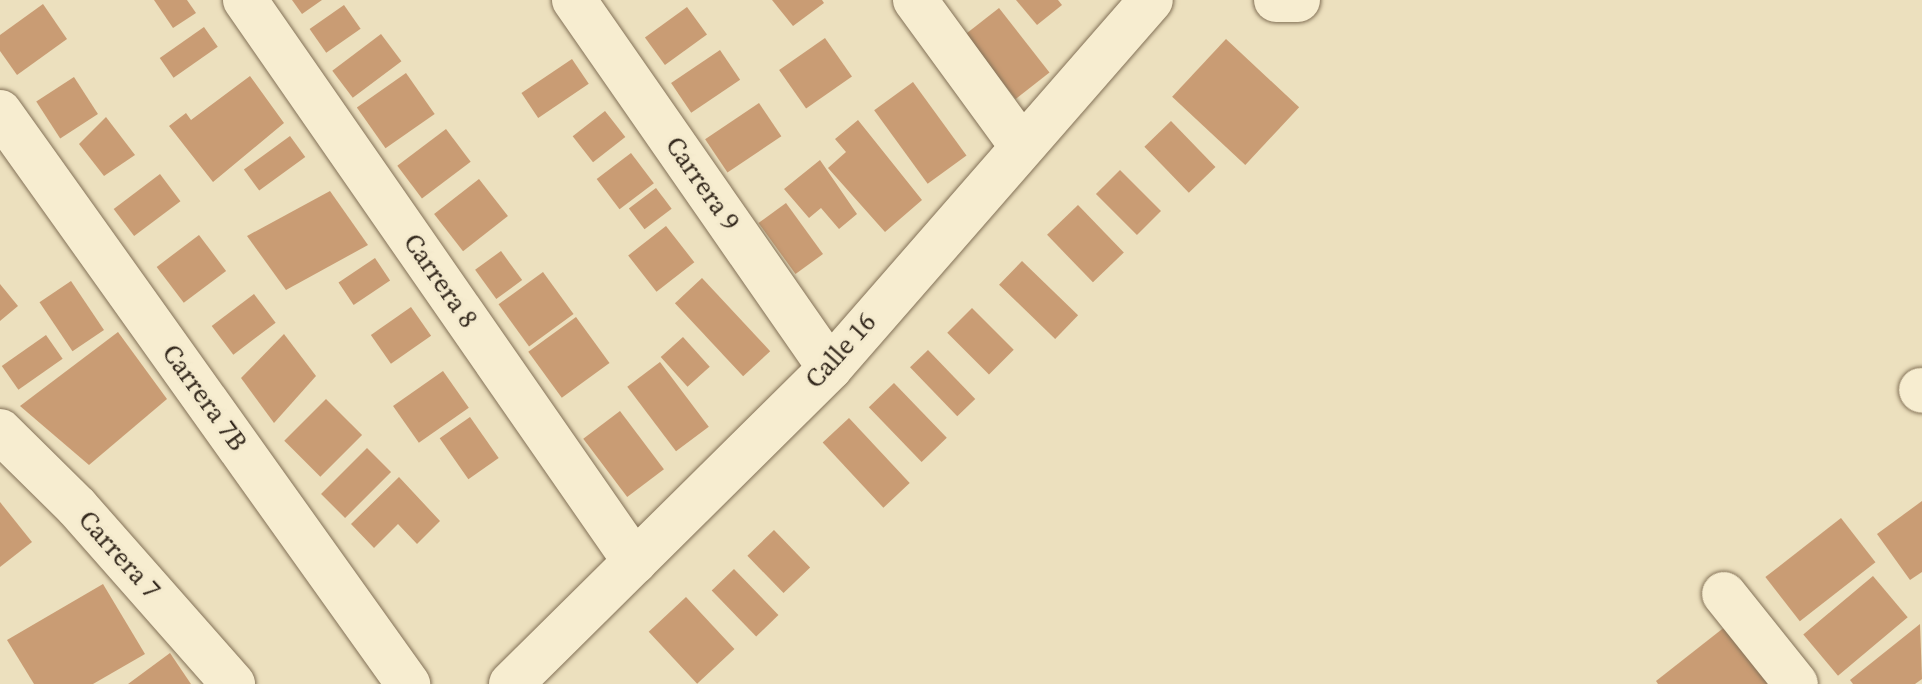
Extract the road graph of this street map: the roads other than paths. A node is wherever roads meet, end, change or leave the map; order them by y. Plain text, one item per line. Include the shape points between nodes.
1 (245, 0) edge
2 (574, 0) edge
3 (915, 0) edge
4 (1151, 0) edge
5 (0, 112) edge
6 (1020, 144) junction
7 (830, 368) junction
8 (0, 431) edge
9 (635, 562) junction
10 (1724, 594) dead end
11 (233, 684) edge
12 (408, 684) edge
13 (511, 684) edge
14 (1796, 684) edge

1 - 9 street, Carrera 8
2 - 7 street, Carrera 9
3 - 6 street
4 - 6 street, Calle 16
5 - 12 street, Carrera 7B
6 - 7 street, Calle 16
7 - 9 street, Calle 16
8 - 11 street, Carrera 7 via 77,507
9 - 13 street, Calle 16
10 - 14 street

